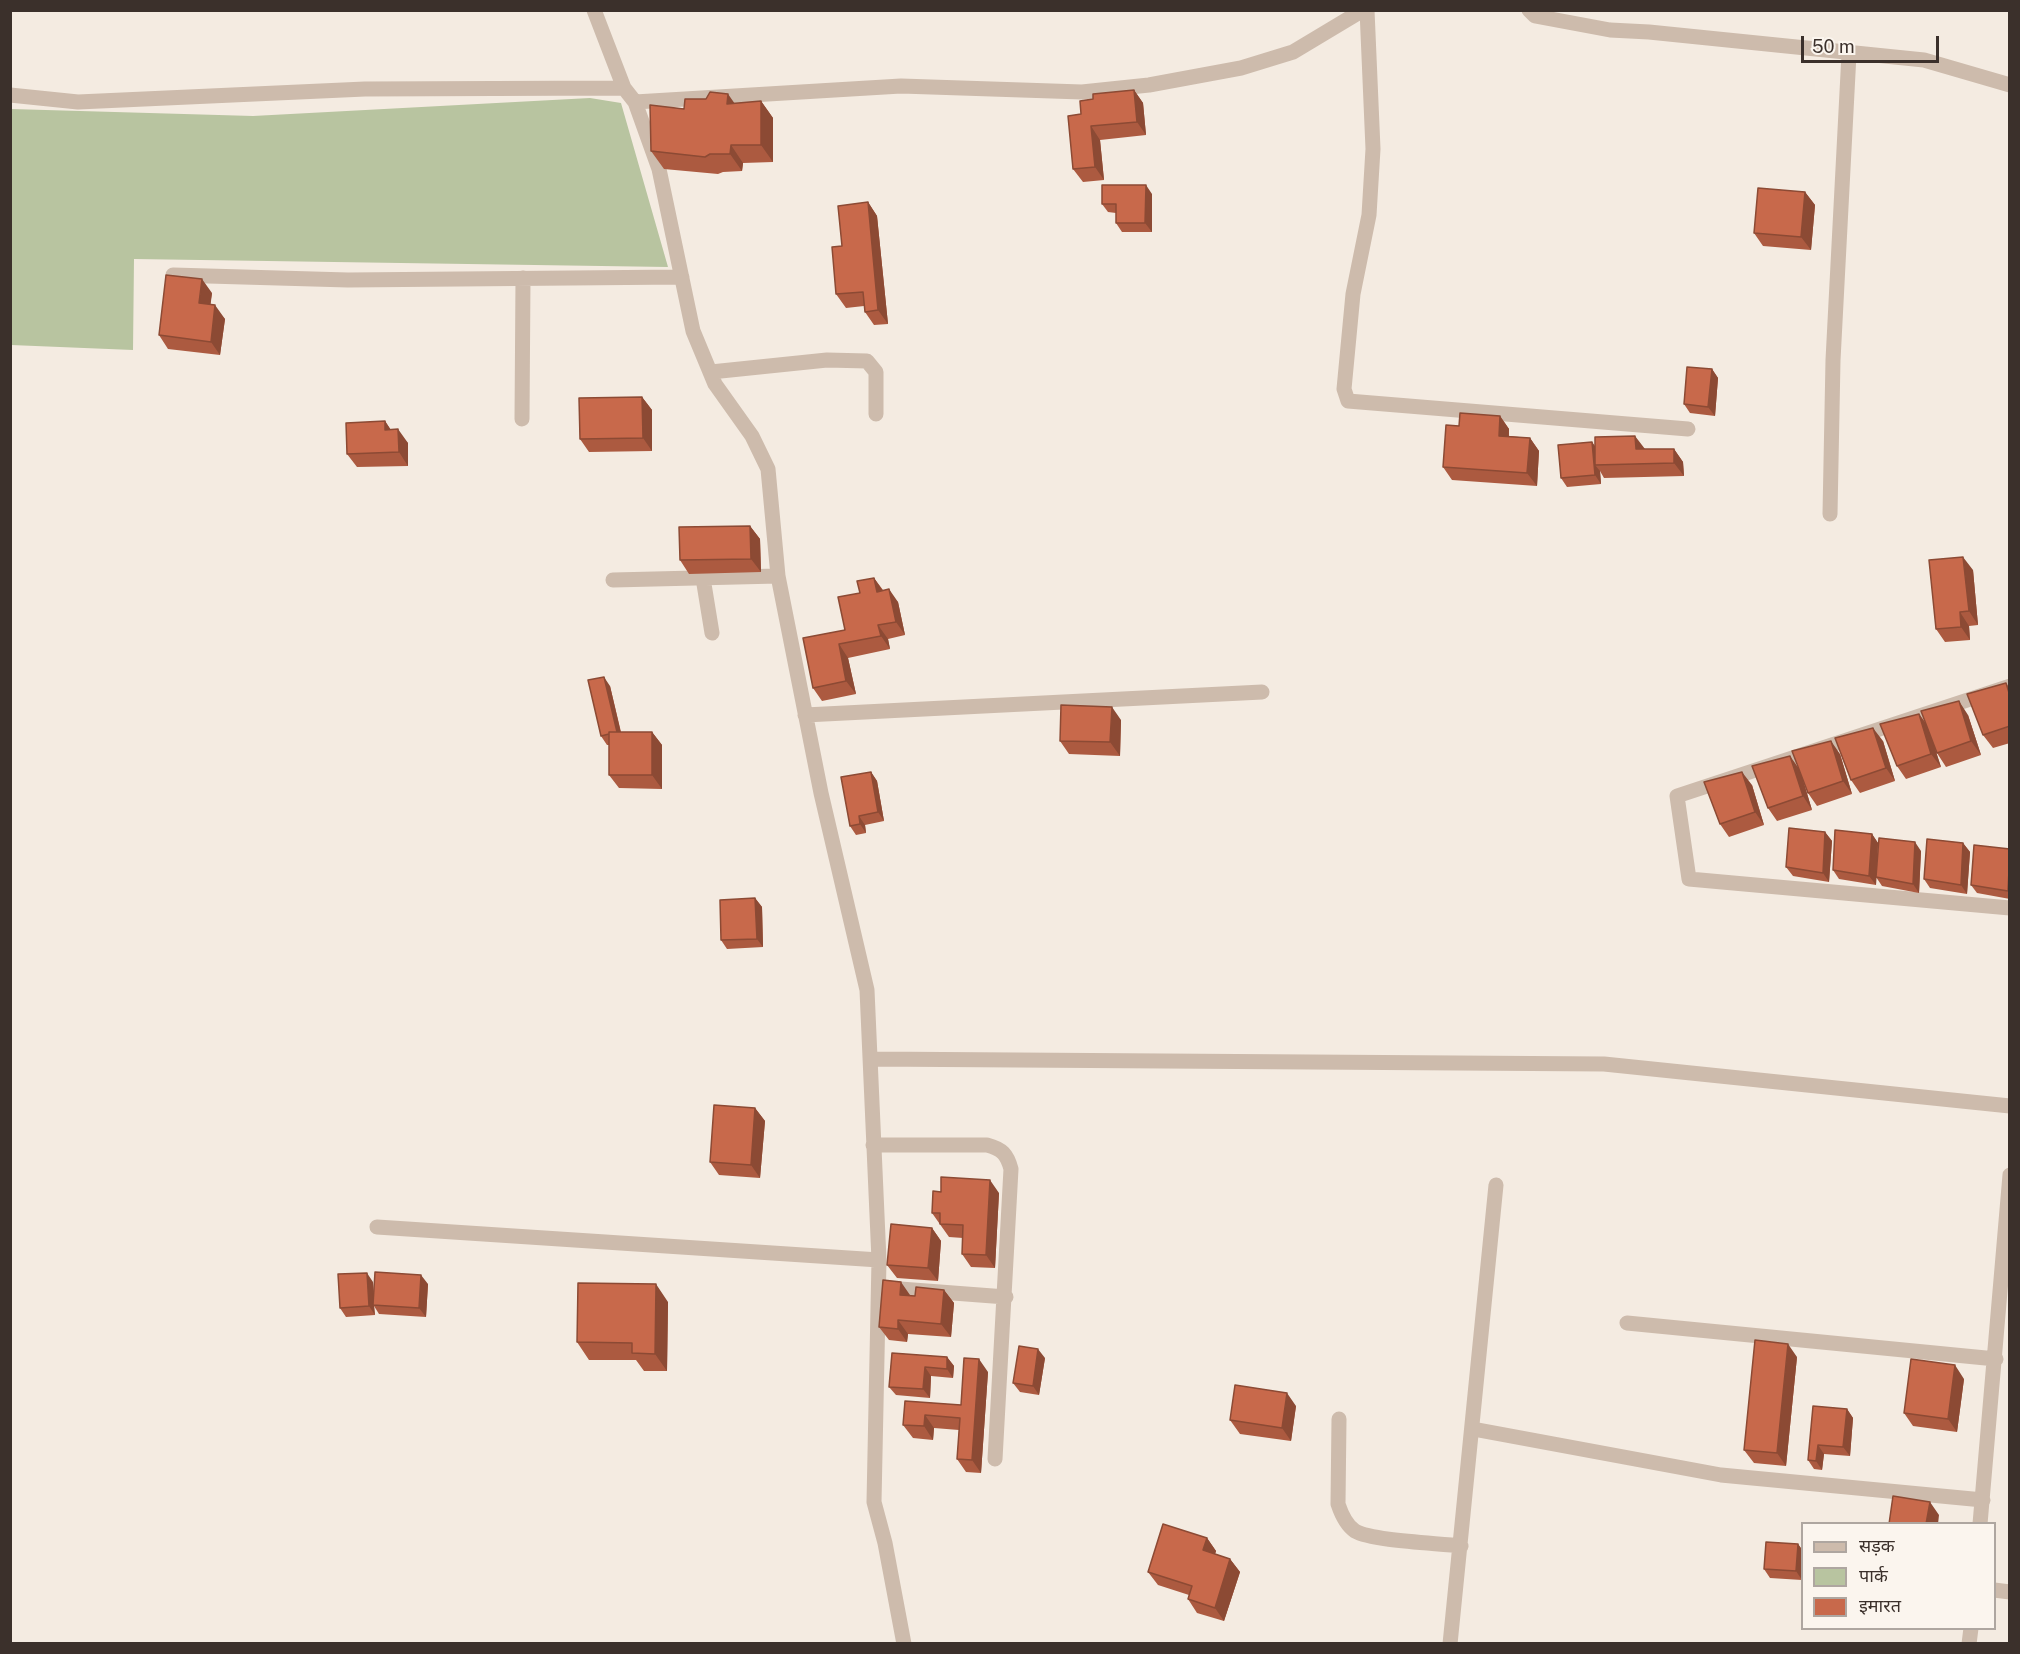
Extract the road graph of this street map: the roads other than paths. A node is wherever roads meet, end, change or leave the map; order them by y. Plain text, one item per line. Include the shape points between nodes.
1 (594, 10) edge
2 (1365, 10) edge
3 (1529, 10) edge
4 (1850, 54) junction
5 (2010, 85) edge
6 (624, 88) junction
7 (10, 95) edge
8 (635, 102) junction
9 (173, 275) edge
10 (682, 277) junction
11 (523, 278) junction
12 (711, 372) junction
13 (876, 414) dead end
14 (522, 419) dead end
15 (1688, 429) dead end
16 (1830, 514) dead end
17 (778, 576) junction
18 (703, 578) junction
19 (613, 580) dead end
20 (712, 633) dead end
21 (2010, 686) edge
22 (1262, 692) dead end
23 (806, 715) junction
24 (2010, 908) edge
25 (870, 1059) junction
26 (2010, 1106) edge
27 (873, 1145) junction
28 (2010, 1175) edge
29 (1496, 1185) dead end
30 (377, 1227) dead end
31 (879, 1260) junction
32 (878, 1287) junction
33 (1006, 1297) junction
34 (1627, 1323) dead end
35 (1996, 1359) junction
36 (1339, 1419) dead end
37 (1473, 1430) junction
38 (995, 1459) dead end
39 (1983, 1500) junction
40 (1980, 1522) edge
41 (1461, 1546) junction
42 (904, 1644) edge
43 (1450, 1644) edge

1 - 6 street
2 - 8 street via 1293,52 1241,68 1149,85 1082,92 901,86
2 - 15 street via 1373,149 1369,215 1351,317 1344,388 1348,401
3 - 4 street via 1535,16 1610,30
4 - 5 street via 1924,60
4 - 16 street via 1833,360
6 - 7 street via 365,90 78,102
6 - 8 street
8 - 10 street via 659,169
9 - 11 street via 348,280
10 - 11 street
10 - 12 street via 693,331
11 - 14 street
12 - 13 street via 827,360 867,361 876,372
12 - 17 street via 768,469
17 - 18 street
17 - 23 street
18 - 19 street
18 - 20 street
21 - 24 street via 1677,796 1689,879
22 - 23 street
23 - 25 street via 867,990
25 - 26 street via 1604,1064
25 - 27 street
27 - 31 street
27 - 33 street via 987,1144 1000,1148 1008,1157 1011,1169
28 - 35 street
29 - 37 street
30 - 31 street
31 - 32 street
32 - 33 street
32 - 42 street via 874,1502
33 - 38 street
34 - 35 street
35 - 39 street
36 - 41 street via 1338,1504 1354,1531
37 - 39 street via 1721,1475
37 - 41 street
39 - 40 street
41 - 43 street

